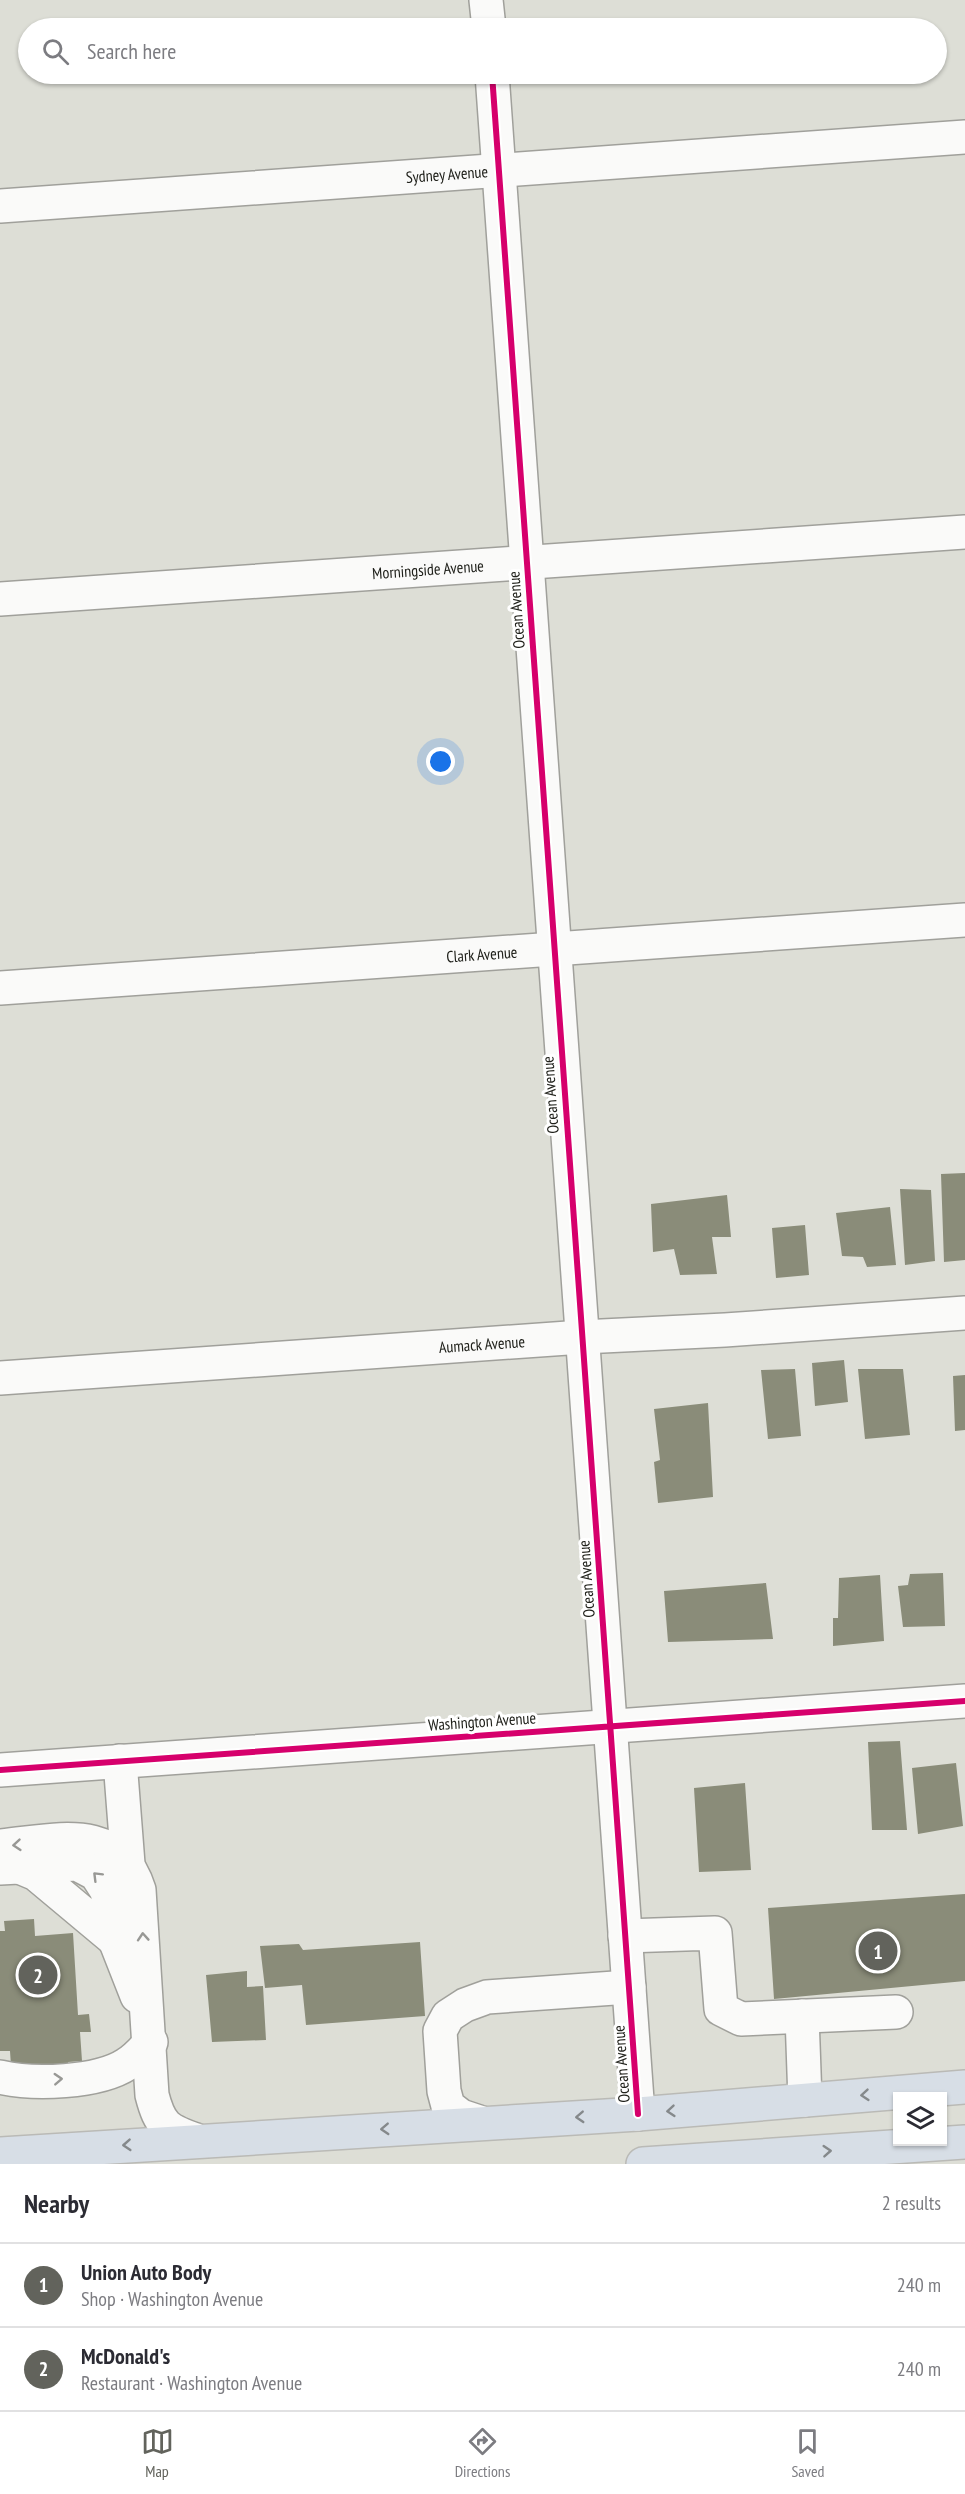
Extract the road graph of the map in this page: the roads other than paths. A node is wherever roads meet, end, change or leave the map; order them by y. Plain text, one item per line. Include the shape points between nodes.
1 (486, 0) edge
2 (488, 18) edge
3 (493, 84) edge
4 (965, 137) edge
5 (499, 170) junction
6 (0, 206) edge
7 (965, 532) edge
8 (526, 562) junction
9 (0, 598) edge
10 (965, 920) edge
11 (553, 948) junction
12 (0, 988) edge
13 (965, 1313) edge
14 (582, 1337) junction
15 (0, 1378) edge
16 (965, 1701) edge
17 (610, 1726) junction
18 (120, 1761) junction
19 (0, 1770) edge
20 (6, 1860) edge
21 (128, 1864) junction
22 (625, 1936) junction
23 (628, 1987) junction
24 (896, 2012) dead end
25 (802, 2016) junction
26 (150, 2035) junction
27 (0, 2078) edge
28 (965, 2087) edge
29 (806, 2100) junction
30 (638, 2114) junction
31 (482, 2123) junction
32 (196, 2140) junction
33 (965, 2142) edge
34 (0, 2154) edge
35 (643, 2164) edge

1 - 2 street
3 - 5 street, Ocean Avenue
4 - 5 street, Sydney Avenue
5 - 6 street, Sydney Avenue
5 - 8 street, Ocean Avenue
7 - 8 street, Morningside Avenue
8 - 9 street, Morningside Avenue
8 - 11 street, Ocean Avenue
10 - 11 street, Clark Avenue
11 - 12 street, Clark Avenue
11 - 14 street, Ocean Avenue
13 - 14 street, Aumack Avenue
14 - 15 street, Aumack Avenue
14 - 17 street, Ocean Avenue
16 - 17 street, Washington Avenue
17 - 18 street, Washington Avenue
17 - 22 street, Ocean Avenue
18 - 19 street, Washington Avenue
18 - 21 street
21 -> 20 street via 110,1848 88,1840
26 -> 20 street via 115,1940 107,1891 96,1874 76,1864
26 -> 21 street via 139,1890
22 - 23 street, Ocean Avenue
22 - 25 street via 715,1933 721,2009 741,2019
23 - 30 street, Ocean Avenue
23 - 31 street via 487,1997 448,2016 440,2031 448,2106 461,2116
24 - 25 street
25 - 29 street
27 -> 26 street via 32,2081 94,2077 126,2066 136,2058
26 - 32 street via 156,2110 162,2123
28 -> 29 highway
29 -> 30 highway
30 -> 31 highway
31 -> 32 highway
32 -> 34 highway
35 -> 33 highway

